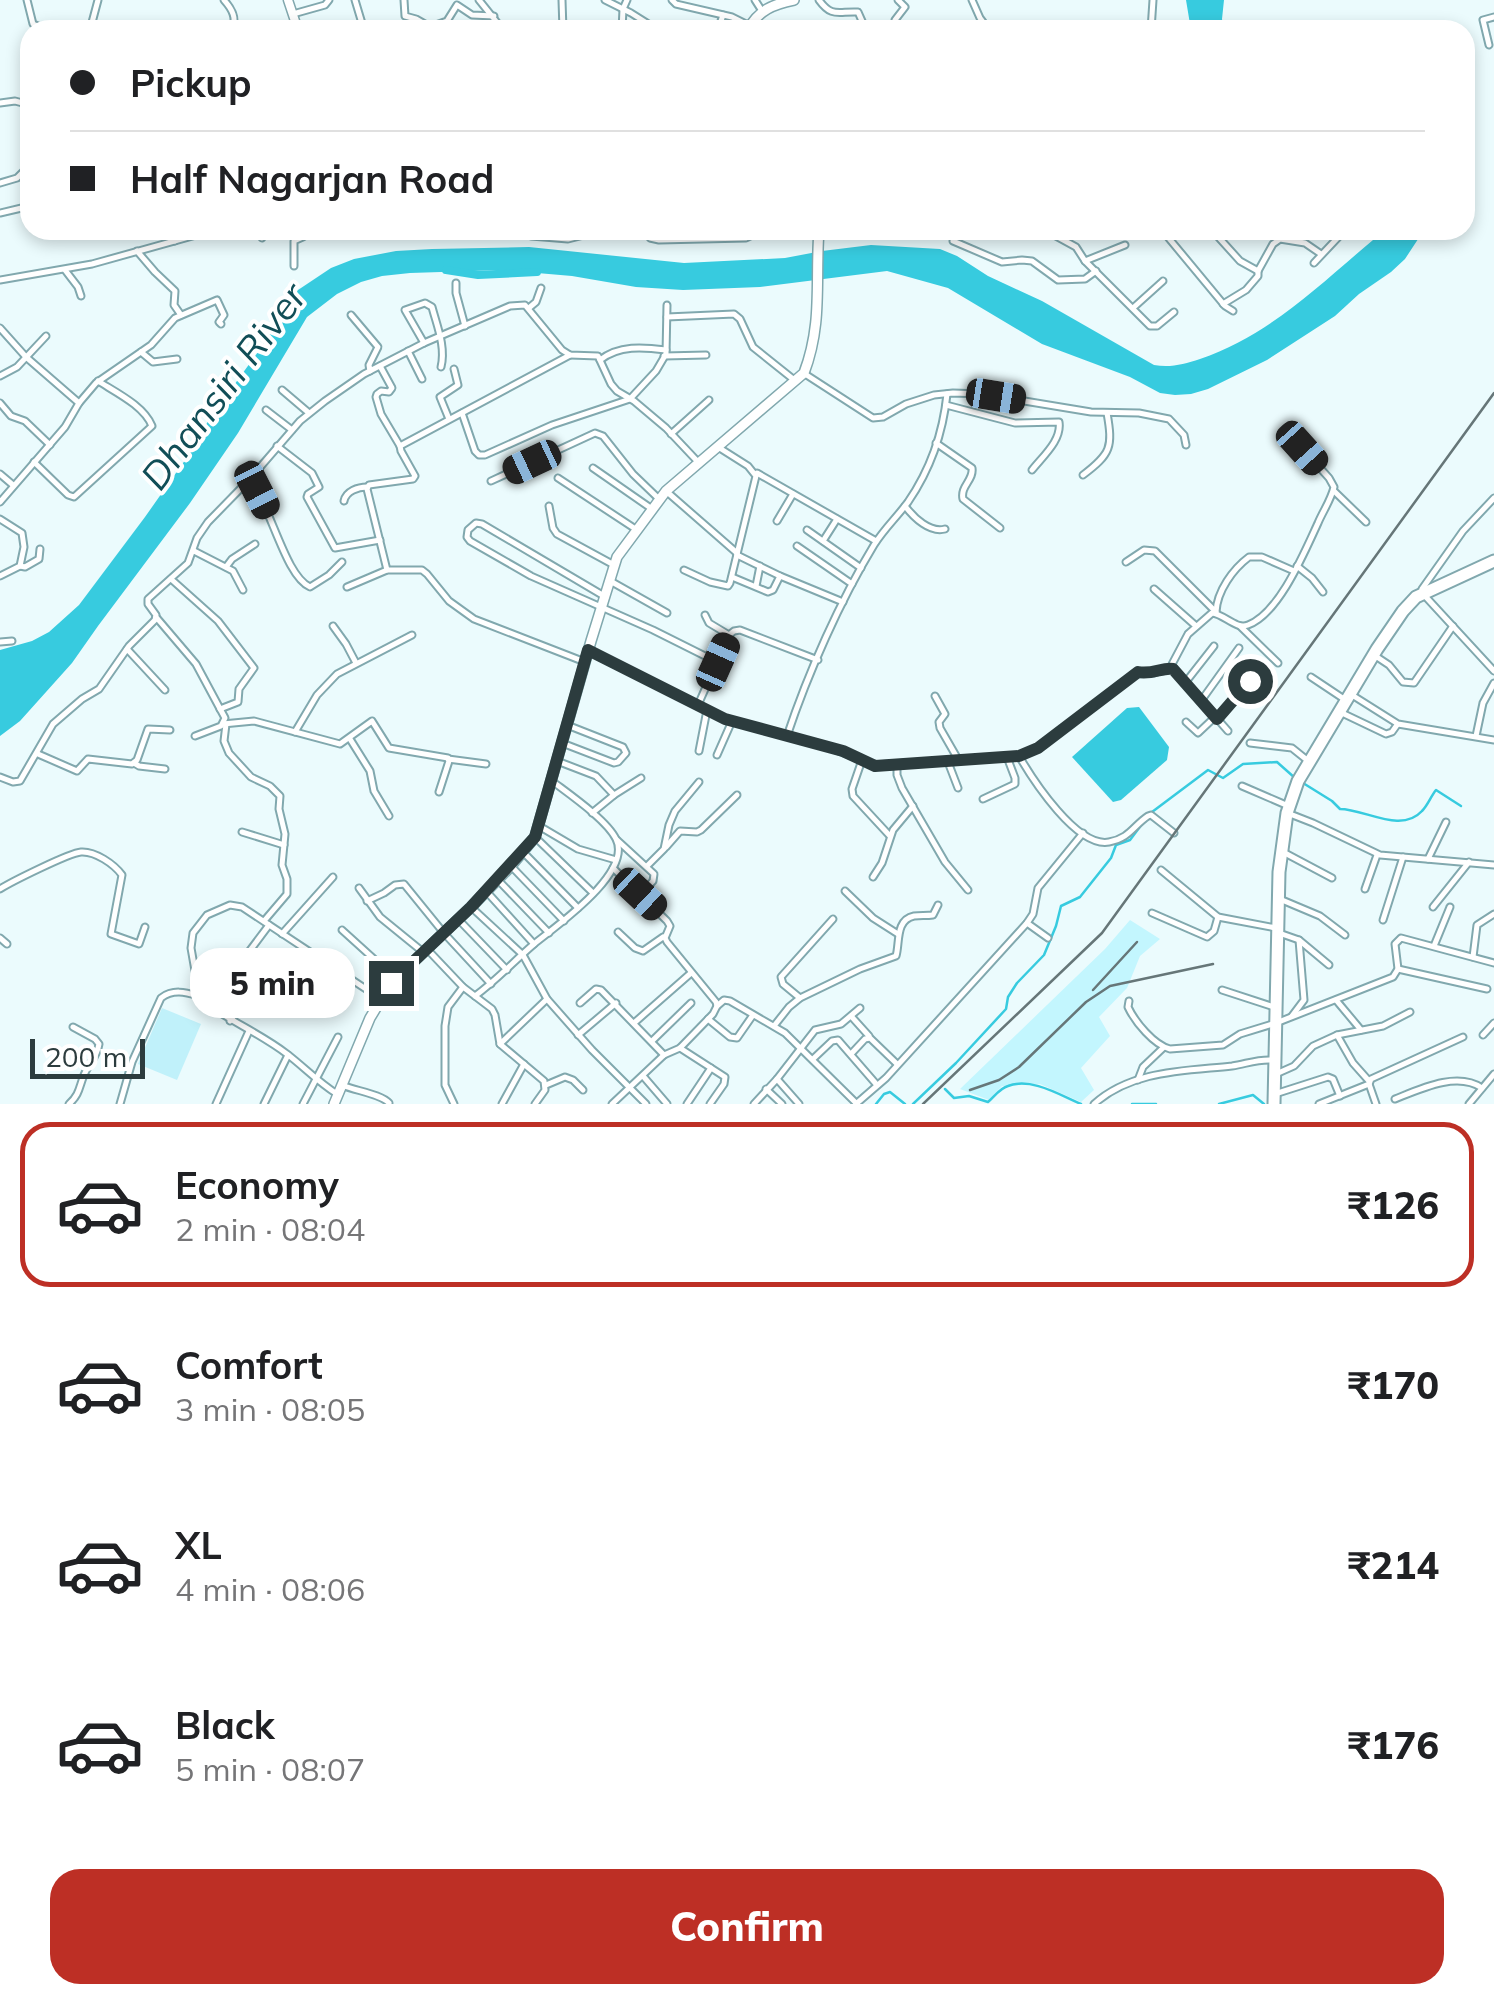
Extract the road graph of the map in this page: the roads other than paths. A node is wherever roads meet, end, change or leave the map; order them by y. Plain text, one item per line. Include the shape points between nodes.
1 (288, 0) edge
2 (329, 0) edge
3 (404, 0) edge
4 (479, 0) edge
5 (605, 0) edge
6 (627, 0) edge
7 (672, 0) edge
8 (698, 0) edge
9 (755, 0) edge
10 (794, 0) edge
11 (819, 0) edge
12 (898, 0) edge
13 (623, 8) junction
14 (697, 8) junction
15 (762, 12) junction
16 (293, 14) junction
17 (723, 15) junction
18 (494, 16) junction
19 (1494, 17) edge
20 (295, 20) edge
21 (418, 20) edge
22 (448, 20) edge
23 (496, 20) edge
24 (622, 20) edge
25 (642, 20) edge
26 (721, 20) edge
27 (738, 20) edge
28 (756, 20) edge
29 (862, 20) edge
30 (895, 20) edge
31 (1489, 45) dead end
32 (179, 240) edge
33 (297, 240) edge
34 (819, 240) edge
35 (1064, 240) edge
36 (1171, 240) edge
37 (1221, 240) edge
38 (1279, 240) edge
39 (1288, 240) edge
40 (1335, 240) edge
41 (175, 241) joint
42 (953, 241) dead end
43 (1125, 245) dead end
44 (138, 250) junction
45 (1321, 254) junction
46 (1085, 261) junction
47 (1314, 263) dead end
48 (294, 266) dead end
49 (65, 270) junction
50 (1096, 271) junction
51 (1258, 271) junction
52 (0, 280) edge
53 (1164, 281) dead end
54 (456, 284) dead end
55 (540, 288) dead end
56 (81, 296) dead end
57 (1223, 304) junction
58 (668, 305) dead end
59 (530, 308) junction
60 (1132, 308) junction
61 (1234, 310) dead end
62 (1174, 312) dead end
63 (182, 315) junction
64 (350, 315) dead end
65 (668, 317) junction
66 (221, 324) dead end
67 (465, 326) junction
68 (0, 328) edge
69 (46, 336) dead end
70 (440, 336) junction
71 (424, 343) junction
72 (141, 352) junction
73 (408, 352) junction
74 (666, 353) junction
75 (570, 354) junction
76 (706, 355) dead end
77 (26, 358) junction
78 (177, 359) dead end
79 (600, 360) junction
80 (380, 366) junction
81 (441, 367) dead end
82 (454, 369) dead end
83 (370, 371) junction
84 (0, 376) edge
85 (800, 377) junction
86 (422, 379) dead end
87 (98, 382) junction
88 (282, 390) dead end
89 (947, 394) junction
90 (630, 399) junction
91 (709, 400) dead end
92 (0, 403) edge
93 (79, 403) junction
94 (946, 406) junction
95 (266, 410) dead end
96 (1107, 413) junction
97 (309, 414) junction
98 (462, 414) junction
99 (449, 419) junction
100 (1284, 429) dead end
101 (292, 430) junction
102 (671, 434) junction
103 (936, 442) junction
104 (50, 445) junction
105 (1186, 445) dead end
106 (277, 446) junction
107 (400, 446) junction
108 (718, 448) junction
109 (34, 462) junction
110 (699, 463) junction
111 (593, 468) dead end
112 (1032, 470) dead end
113 (754, 471) junction
114 (0, 474) edge
115 (1083, 474) dead end
116 (558, 478) dead end
117 (249, 480) junction
118 (492, 481) dead end
119 (13, 485) junction
120 (367, 487) junction
121 (1334, 491) junction
122 (793, 494) junction
123 (663, 495) junction
124 (1494, 498) edge
125 (0, 502) edge
126 (344, 502) dead end
127 (549, 506) dead end
128 (905, 506) junction
129 (652, 509) junction
130 (0, 519) edge
131 (837, 519) junction
132 (777, 521) dead end
133 (1366, 522) dead end
134 (1000, 528) dead end
135 (945, 529) dead end
136 (636, 530) junction
137 (806, 530) dead end
138 (380, 540) junction
139 (823, 541) junction
140 (876, 541) junction
141 (254, 544) dead end
142 (797, 546) dead end
143 (40, 549) dead end
144 (194, 551) junction
145 (737, 554) junction
146 (1494, 561) edge
147 (342, 562) dead end
148 (1126, 562) dead end
149 (614, 565) junction
150 (20, 566) junction
151 (760, 566) junction
152 (226, 567) junction
153 (862, 568) junction
154 (1296, 568) junction
155 (387, 570) junction
156 (684, 570) dead end
157 (0, 576) edge
158 (780, 576) junction
159 (732, 577) junction
160 (171, 578) junction
161 (609, 580) junction
162 (852, 584) junction
163 (756, 586) junction
164 (347, 588) dead end
165 (1154, 589) dead end
166 (243, 590) dead end
167 (1324, 592) dead end
168 (1419, 596) junction
169 (603, 602) junction
170 (843, 602) junction
171 (1216, 612) junction
172 (667, 614) dead end
173 (704, 615) dead end
174 (156, 618) junction
175 (333, 626) dead end
176 (1196, 626) junction
177 (1240, 626) junction
178 (1454, 626) junction
179 (412, 636) dead end
180 (729, 636) junction
181 (12, 641) dead end
182 (0, 642) edge
183 (1214, 646) dead end
184 (127, 648) junction
185 (1239, 648) dead end
186 (588, 650) junction
187 (1374, 655) junction
188 (818, 660) junction
189 (585, 662) junction
190 (718, 662) junction
191 (1278, 662) dead end
192 (356, 663) junction
193 (1170, 668) junction
194 (1494, 671) edge
195 (1311, 677) dead end
196 (1250, 681) dead end
197 (1494, 682) edge
198 (1185, 683) junction
199 (165, 690) dead end
200 (935, 696) dead end
201 (1201, 701) junction
202 (1345, 702) junction
203 (698, 705) junction
204 (220, 709) junction
205 (707, 710) junction
206 (1216, 718) junction
207 (732, 721) junction
208 (1186, 722) dead end
209 (225, 724) junction
210 (1398, 724) junction
211 (567, 725) junction
212 (170, 730) dead end
213 (1228, 731) dead end
214 (295, 732) junction
215 (195, 736) dead end
216 (786, 736) junction
217 (1476, 736) junction
218 (350, 738) junction
219 (1494, 740) edge
220 (562, 743) junction
221 (1250, 743) dead end
222 (699, 751) dead end
223 (37, 753) junction
224 (717, 755) dead end
225 (1019, 756) junction
226 (1007, 757) junction
227 (448, 759) junction
228 (862, 760) junction
229 (558, 761) junction
230 (959, 761) junction
231 (948, 762) junction
232 (1310, 762) junction
233 (134, 763) junction
234 (486, 764) dead end
235 (896, 765) junction
236 (165, 769) dead end
237 (0, 778) edge
238 (641, 778) dead end
239 (552, 781) junction
240 (699, 782) dead end
241 (1242, 786) dead end
242 (958, 788) dead end
243 (439, 792) dead end
244 (737, 794) dead end
245 (614, 795) junction
246 (982, 799) dead end
247 (913, 806) junction
248 (1288, 810) junction
249 (592, 813) junction
250 (389, 816) dead end
251 (1446, 822) dead end
252 (539, 826) junction
253 (242, 832) dead end
254 (1084, 833) junction
255 (1174, 833) dead end
256 (890, 836) junction
257 (535, 837) junction
258 (616, 840) junction
259 (284, 845) junction
260 (664, 849) junction
261 (1280, 851) junction
262 (523, 852) junction
263 (1377, 855) junction
264 (1403, 857) junction
265 (1428, 859) junction
266 (1469, 862) junction
267 (614, 864) junction
268 (1494, 865) edge
269 (511, 866) junction
270 (648, 866) junction
271 (1161, 870) dead end
272 (333, 877) dead end
273 (873, 877) dead end
274 (1332, 878) dead end
275 (497, 880) junction
276 (358, 888) dead end
277 (1365, 888) dead end
278 (0, 889) edge
279 (968, 890) dead end
280 (486, 891) junction
281 (845, 891) dead end
282 (593, 893) junction
283 (640, 894) junction
284 (1279, 899) junction
285 (367, 901) junction
286 (938, 905) dead end
287 (471, 907) junction
288 (1433, 907) dead end
289 (1450, 907) dead end
290 (578, 908) junction
291 (1152, 912) dead end
292 (1494, 914) edge
293 (1218, 917) junction
294 (833, 919) dead end
295 (458, 920) junction
296 (1383, 920) dead end
297 (564, 921) junction
298 (266, 923) junction
299 (1027, 923) junction
300 (146, 927) dead end
301 (342, 930) dead end
302 (1279, 931) junction
303 (443, 932) junction
304 (618, 932) dead end
305 (549, 933) junction
306 (282, 934) junction
307 (898, 934) junction
308 (1346, 934) dead end
309 (666, 935) junction
310 (0, 938) edge
311 (1048, 938) dead end
312 (1299, 940) junction
313 (7, 944) dead end
314 (534, 944) junction
315 (1434, 946) junction
316 (425, 950) junction
317 (522, 955) junction
318 (1473, 956) junction
319 (245, 957) dead end
320 (1494, 963) edge
321 (1329, 966) dead end
322 (1398, 969) junction
323 (507, 970) junction
324 (228, 971) dead end
325 (692, 973) junction
326 (253, 974) dead end
327 (395, 978) junction
328 (492, 984) junction
329 (462, 986) junction
330 (1222, 990) dead end
331 (1487, 990) dead end
332 (198, 996) junction
333 (475, 996) junction
334 (800, 998) junction
335 (380, 999) junction
336 (547, 999) junction
337 (1336, 1000) junction
338 (1130, 1002) dead end
339 (580, 1003) dead end
340 (691, 1003) dead end
341 (616, 1004) junction
342 (209, 1006) junction
343 (717, 1006) junction
344 (860, 1008) dead end
345 (1277, 1008) junction
346 (1410, 1012) dead end
347 (753, 1015) junction
348 (851, 1016) junction
349 (1290, 1018) junction
350 (708, 1019) junction
351 (230, 1021) junction
352 (1276, 1023) junction
353 (634, 1024) junction
354 (1494, 1025) edge
355 (774, 1026) junction
356 (73, 1028) dead end
357 (249, 1030) junction
358 (1361, 1030) junction
359 (1337, 1034) junction
360 (578, 1035) junction
361 (338, 1036) dead end
362 (1483, 1036) dead end
363 (1463, 1037) dead end
364 (870, 1038) junction
365 (652, 1041) junction
366 (500, 1044) junction
367 (680, 1048) junction
368 (801, 1048) junction
369 (1163, 1048) junction
370 (851, 1054) junction
371 (288, 1055) junction
372 (664, 1055) junction
373 (812, 1059) junction
374 (1276, 1060) junction
375 (524, 1064) junction
376 (898, 1064) junction
377 (711, 1068) junction
378 (1276, 1074) junction
379 (1494, 1074) edge
380 (643, 1076) junction
381 (777, 1079) junction
382 (1138, 1080) junction
383 (316, 1081) junction
384 (1370, 1082) junction
385 (546, 1086) junction
386 (877, 1086) junction
387 (628, 1088) junction
388 (1482, 1088) junction
389 (766, 1089) junction
390 (583, 1090) dead end
391 (338, 1095) edge
392 (1340, 1096) junction
393 (1275, 1099) edge
394 (1395, 1099) dead end
395 (389, 1103) edge
396 (69, 1104) edge
397 (120, 1104) edge
398 (216, 1104) edge
399 (264, 1104) edge
400 (303, 1104) edge
401 (454, 1104) edge
402 (502, 1104) edge
403 (535, 1104) edge
404 (612, 1104) edge
405 (646, 1104) edge
406 (666, 1104) edge
407 (687, 1104) edge
408 (710, 1104) edge
409 (754, 1104) edge
410 (782, 1104) edge
411 (798, 1104) edge
412 (857, 1104) edge
413 (1094, 1104) edge
414 (1320, 1104) edge
415 (1376, 1104) edge
416 (1469, 1104) edge

1 - 16 street
2 - 16 street
3 - 21 street via 404,16
4 - 18 street
5 - 13 street
6 - 13 street
7 - 14 street
8 - 14 street
9 - 15 street
10 - 15 main road
11 - 29 street via 832,13 858,12
12 - 30 street via 905,7
13 - 24 street
13 - 25 street
14 - 17 street
15 - 28 main road
16 - 20 street
17 - 26 street
17 - 27 street
18 - 22 street via 457,6
18 - 23 street
19 - 31 street via 1483,20
32 - 41 street
33 - 48 street
34 - 85 main road via 819,302
35 - 46 street
36 - 57 street
37 - 51 street
38 - 51 street
39 - 45 street
40 - 45 street
41 - 44 street
42 - 50 street via 1002,262 1032,261 1061,281
43 - 46 street
44 - 49 street
44 - 63 street via 175,290
45 - 47 street
46 - 50 street
49 - 52 street
49 - 56 street
50 - 60 street
51 - 57 street via 1246,290
53 - 60 street
54 - 67 street
55 - 59 street
57 - 61 street
58 - 65 street
59 - 67 street via 514,305
59 - 75 street
60 - 62 street via 1154,328
63 - 66 street via 217,300
63 - 72 street
64 - 83 street via 378,347
65 - 74 street
65 - 85 street via 734,314 753,348
67 - 70 street
68 - 77 street
69 - 77 street
70 - 71 street
70 - 71 street via 430,305 407,308
70 - 81 street
71 - 73 street
72 - 78 street via 156,363
72 - 87 street
73 - 80 street
73 - 86 street
74 - 76 street
74 - 79 street via 634,348
74 - 90 street
75 - 79 street
75 - 98 street
77 - 84 street
77 - 93 street
79 - 90 street via 611,384
80 - 83 street
80 - 107 street via 392,388 377,394 378,405
82 - 99 street via 458,385 440,397
83 - 97 street
85 - 89 street via 873,418
85 - 108 main road
87 - 93 street
87 - 109 street via 151,420 146,434 74,497
88 - 97 street
89 - 94 street
89 - 96 street
90 - 98 street via 485,455 475,451
90 - 102 street
91 - 102 street
92 - 104 street
93 - 104 street
94 - 103 street
94 - 112 street via 1014,423 1059,422 1058,437
95 - 101 street
96 - 105 street via 1168,419
96 - 115 street via 1108,452
97 - 101 street
98 - 99 street
99 - 107 street
100 - 121 street
101 - 106 street
102 - 110 street
103 - 128 street
103 - 134 street via 972,468 963,499
104 - 109 street
106 - 117 street
106 - 138 street via 315,476 319,487 308,498 335,548
107 - 120 street via 413,479
108 - 110 main road
108 - 113 street
109 - 119 street
110 - 123 main road
111 - 129 street
113 - 122 street
113 - 145 street
114 - 119 street
116 - 136 street
117 - 144 street via 208,522
117 - 147 street via 305,586
118 - 123 street via 594,433
119 - 125 street
120 - 126 street
120 - 138 street
121 - 133 street
121 - 154 street
122 - 131 street
122 - 132 street
123 - 129 main road
123 - 145 street
124 - 168 street via 1462,531
127 - 149 street via 557,534
128 - 135 street via 934,530
128 - 140 street
129 - 136 main road
130 - 150 street via 22,533
131 - 139 street
131 - 140 street
136 - 149 main road
137 - 139 street
138 - 155 street
139 - 153 street
140 - 153 street
141 - 152 street
142 - 162 street
143 - 150 street via 39,559
144 - 152 street
144 - 160 street
145 - 151 street
145 - 159 street
146 - 168 highway
148 - 171 street via 1154,551
149 - 161 main road
150 - 157 street
151 - 158 street
151 - 163 street
152 - 166 street
153 - 162 street
154 - 167 street
154 - 171 street via 1250,556 1221,592
154 - 177 street via 1269,607
155 - 164 street
155 - 189 street via 424,571 474,619
156 - 159 street via 725,586
158 - 163 street via 773,590
158 - 170 street
159 - 163 street
160 - 174 street via 148,599
160 - 204 street via 218,621 254,668 238,689 238,702
161 - 169 main road
161 - 172 street
162 - 170 street
165 - 176 street
168 - 178 street
168 - 187 highway
169 - 169 street via 479,523 468,530 468,539 489,554
169 - 186 main road
169 - 190 street
170 - 188 street
171 - 176 street
171 - 177 street
173 - 180 street
174 - 184 street
174 - 204 street via 191,657
175 - 192 street
176 - 193 street
177 - 191 street
178 - 187 street via 1414,683 1403,682
178 - 194 street
179 - 192 street
180 - 188 street via 740,630
180 - 190 street
181 - 182 street
183 - 198 street
184 - 199 street
184 - 223 street via 99,689 53,724
185 - 201 street
186 - 189 main road
186 - 203 street
187 - 202 highway
188 - 216 street
189 - 211 main road
190 - 203 street
192 - 214 street via 329,681
193 - 198 street
193 - 225 street via 1134,674
195 - 202 street
196 - 206 street
197 - 217 street
198 - 201 street
200 - 230 street via 946,714 939,726
201 - 206 street
202 - 210 street
202 - 210 street via 1386,734
202 - 232 highway
203 - 205 street
204 - 209 street
205 - 207 street
205 - 222 street
206 - 208 street via 1200,732
206 - 213 street
207 - 216 street
207 - 224 street
209 - 214 street via 254,720
209 - 215 street
209 - 259 street via 229,753 280,796
210 - 217 street
211 - 220 main road
211 - 220 street via 626,753 614,763
212 - 233 street via 148,729
214 - 218 street via 334,744
216 - 228 street
217 - 219 street
218 - 227 street via 372,721 389,748
218 - 250 street
220 - 229 main road
221 - 232 street via 1292,748
223 - 233 street via 78,771 88,759
223 - 237 street via 20,781
225 - 226 street
225 - 254 street via 1043,794
226 - 230 street
226 - 246 street via 1015,784
227 - 234 street
227 - 243 street
228 - 235 street
228 - 256 street via 852,793
229 - 239 main road
229 - 245 street via 596,776
230 - 231 street
231 - 235 street
231 - 242 street
232 - 248 highway
233 - 236 street
235 - 247 street
238 - 245 street
239 - 249 street
239 - 252 main road
240 - 260 street via 669,825
241 - 248 street
244 - 260 street via 701,830 680,831
245 - 249 street
247 - 256 street
247 - 279 street
248 - 261 highway
248 - 263 street
249 - 258 street
251 - 265 street
252 - 257 main road
252 - 267 street
253 - 259 street
254 - 255 street via 1108,842 1152,815
254 - 299 street via 1038,888
256 - 273 street
257 - 262 main road
257 - 282 street
258 - 267 street
258 - 270 street
259 - 298 street via 286,894
260 - 270 street
261 - 274 street
261 - 284 highway
262 - 269 main road
262 - 290 street
263 - 264 street
263 - 277 street
264 - 265 street
264 - 296 street
265 - 266 street
266 - 268 street
266 - 288 street
267 - 282 street
267 - 283 street
269 - 275 main road
269 - 297 street
270 - 283 street via 655,878
271 - 293 street
272 - 306 street
275 - 280 main road
275 - 305 street
276 - 285 street
278 - 300 street via 76,853 91,854 122,874 111,934 139,944
280 - 287 main road
280 - 314 street
281 - 307 street
282 - 290 street
283 - 309 street via 668,921
284 - 302 highway
284 - 308 street
285 - 303 street via 404,884
285 - 316 street
286 - 307 street via 933,915 907,918
287 - 295 main road
287 - 317 street
289 - 315 street
290 - 297 street
291 - 293 street via 1203,937 1212,934
292 - 318 street via 1477,925
293 - 302 street
294 - 334 street via 781,978
295 - 303 main road
295 - 323 street
297 - 305 street
298 - 306 street
298 - 319 street
298 - 332 street via 236,905 200,922 190,948
299 - 311 street
299 - 376 street
301 - 327 street
302 - 312 street
302 - 345 highway
303 - 316 main road
303 - 328 street
304 - 309 street via 642,951
305 - 314 street
306 - 335 street
307 - 334 street via 896,956
309 - 325 street
310 - 313 street
312 - 321 street
312 - 349 street via 1304,1000
314 - 317 street
315 - 318 street
315 - 322 street via 1396,940
316 - 327 main road
316 - 329 street
317 - 323 street
317 - 336 street
318 - 320 street
322 - 331 street
322 - 337 street
323 - 328 street
324 - 342 street
325 - 343 street
325 - 353 street
326 - 351 street
327 - 335 main road
328 - 333 street
329 - 333 street
329 - 401 street via 446,1026 445,1085
330 - 345 street
332 - 342 street
332 - 397 street via 179,992 161,998
333 - 366 street via 495,1015
334 - 355 street
335 - 391 main road
336 - 360 street
336 - 366 street
337 - 349 street
337 - 358 street
338 - 369 street via 1131,1014
339 - 341 street via 598,989
340 - 365 street
341 - 353 street
341 - 360 street
342 - 351 street
343 - 347 street via 726,1000
343 - 350 street
344 - 348 street
345 - 352 highway
346 - 358 street
347 - 350 street via 736,1038
347 - 355 street
348 - 364 street
348 - 368 street via 818,1028
349 - 352 street
350 - 367 street
351 - 357 street
352 - 369 street via 1222,1045
352 - 374 highway
353 - 365 street
354 - 362 street
355 - 368 street
356 - 396 street via 99,1044
357 - 371 street
357 - 398 street
358 - 359 street
359 - 378 street
359 - 384 street
360 - 387 street
361 - 383 street
363 - 384 street
364 - 370 street
364 - 376 street
365 - 372 street
366 - 375 street
367 - 372 street
367 - 377 street
368 - 373 street
368 - 381 street
369 - 382 street
370 - 373 street via 834,1040
370 - 386 street
371 - 383 street
371 - 399 street
372 - 380 street
373 - 412 street
374 - 378 highway
374 - 382 street
375 - 385 street
375 - 402 street
376 - 386 street
377 - 407 street
377 - 408 street via 725,1080
378 - 393 highway
379 - 388 street
380 - 387 street
380 - 406 street
381 - 389 street
381 - 411 street
382 - 413 street
383 - 391 street
383 - 400 street
384 - 392 street
384 - 415 street
385 - 390 street via 565,1076
385 - 403 street
386 - 412 street
387 - 404 street
387 - 405 street
388 - 394 street via 1468,1080 1431,1084
388 - 416 street
389 - 409 street
389 - 410 street
391 - 395 street via 381,1096
392 - 393 street via 1328,1077
392 - 414 street

